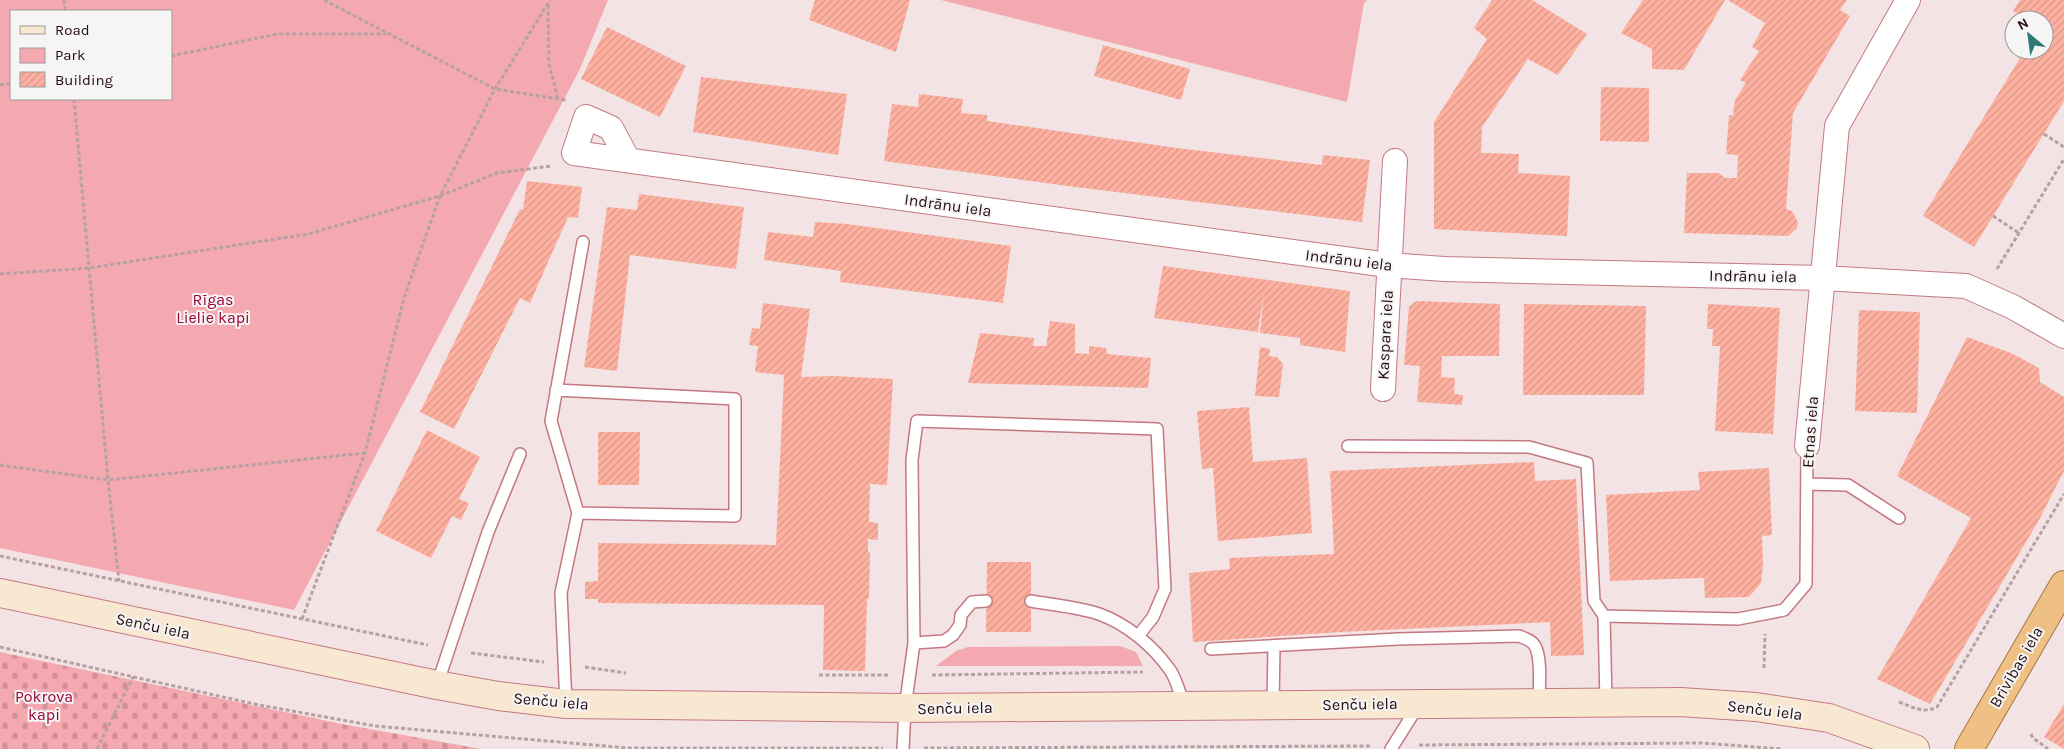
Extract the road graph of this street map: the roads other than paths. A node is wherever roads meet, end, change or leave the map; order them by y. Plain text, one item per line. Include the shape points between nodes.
1 (1908, 0) edge
2 (628, 160) dead end
3 (1395, 161) dead end
4 (583, 242) dead end
5 (1388, 265) junction
6 (1822, 278) junction
7 (2064, 336) edge
8 (1383, 389) dead end
9 (556, 390) junction
10 (1348, 446) dead end
11 (1807, 446) joint
12 (520, 454) dead end
13 (1807, 484) junction
14 (578, 513) junction
15 (1899, 518) dead end
16 (2064, 585) edge
17 (0, 594) edge
18 (986, 601) dead end
19 (1031, 601) dead end
20 (1604, 616) junction
21 (1138, 636) junction
22 (914, 643) junction
23 (1274, 647) junction
24 (1211, 649) dead end
25 (437, 685) junction
26 (1539, 702) junction
27 (1606, 702) junction
28 (1420, 703) junction
29 (566, 704) junction
30 (1273, 705) junction
31 (1184, 706) junction
32 (905, 708) junction
33 (903, 749) edge
34 (1391, 749) edge
35 (1915, 749) edge
36 (1969, 749) edge

1 - 6 street, Etnas iela via 1837,126
2 - 5 street, Indrānu iela
3 - 5 street, Kaspara iela
4 - 9 lane
5 - 6 street, Indrānu iela
5 - 8 street, Kaspara iela
6 - 7 street, Indrānu iela via 1966,286 2013,307
6 - 11 street, Etnas iela
9 - 14 lane via 551,421
9 - 14 lane via 735,399 735,516
10 - 20 lane via 1529,446 1587,464 1594,601
11 - 13 lane, Etnas iela
12 - 25 lane via 488,532
13 - 15 lane via 1848,485
13 - 20 lane, Etnas iela via 1806,584 1784,610 1738,619
14 - 29 lane via 561,592
16 - 36 highway, Brīvības iela
17 - 25 main road, Senču iela
18 - 22 lane via 972,602 961,615 953,635 944,640
19 - 21 lane via 1098,614
20 - 27 lane
21 - 22 lane via 1153,617 1165,589 1157,429 917,421 912,460
21 - 31 lane via 1171,672
22 - 32 lane
23 - 24 lane
23 - 26 lane via 1518,636 1535,646
23 - 30 lane
25 - 29 main road, Senču iela
26 - 27 main road, Senču iela
26 - 28 main road, Senču iela
27 - 35 main road, Senču iela via 1680,702 1765,708 1829,718
28 - 30 main road, Senču iela
28 - 34 lane
29 - 32 main road, Senču iela
30 - 31 main road, Senču iela
31 - 32 main road, Senču iela
32 - 33 lane

